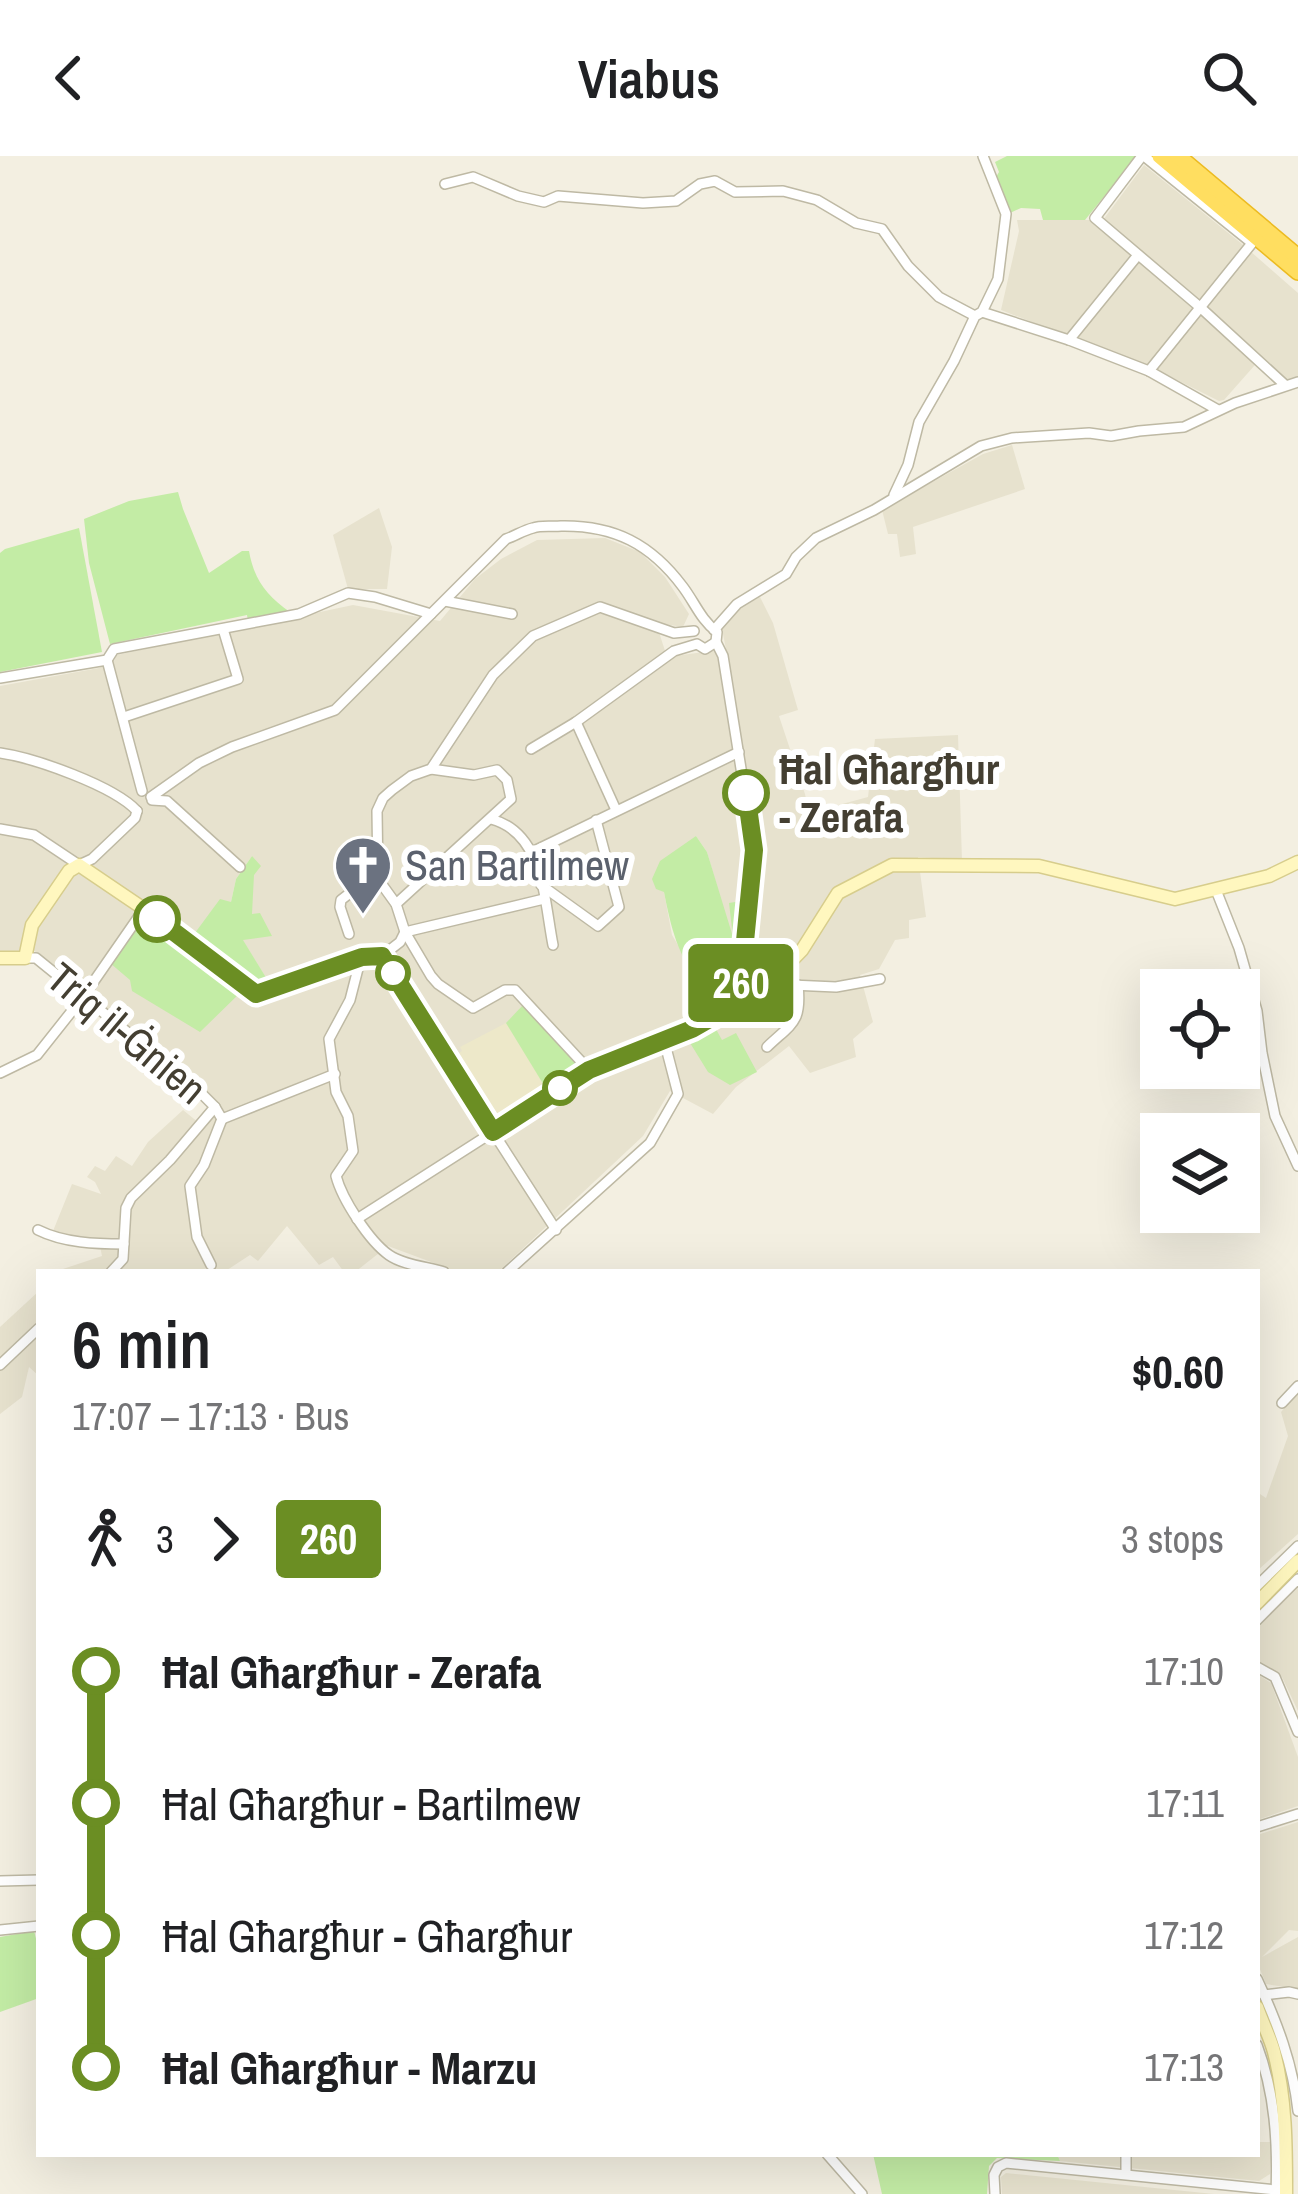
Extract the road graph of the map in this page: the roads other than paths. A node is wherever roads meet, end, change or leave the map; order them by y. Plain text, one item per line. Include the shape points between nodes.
1 (982, 156) edge
2 (1143, 156) edge
3 (1160, 156) edge
4 (1178, 156) edge
5 (445, 184) dead end
6 (1254, 240) junction
7 (1138, 255) junction
8 (1298, 256) edge
9 (1298, 272) edge
10 (1201, 308) junction
11 (979, 314) junction
12 (1070, 340) junction
13 (1150, 371) junction
14 (1298, 382) edge
15 (1286, 385) junction
16 (1218, 410) junction
17 (894, 495) junction
18 (445, 601) junction
19 (431, 614) junction
20 (512, 614) dead end
21 (223, 629) junction
22 (694, 631) junction
23 (712, 632) junction
24 (697, 644) junction
25 (107, 660) junction
26 (0, 678) edge
27 (124, 717) junction
28 (576, 722) junction
29 (531, 749) dead end
30 (739, 752) junction
31 (0, 753) edge
32 (431, 769) junction
33 (148, 796) junction
34 (134, 808) junction
35 (616, 810) junction
36 (491, 819) junction
37 (596, 820) junction
38 (0, 829) edge
39 (532, 852) junction
40 (1298, 862) edge
41 (79, 866) junction
42 (240, 867) dead end
43 (541, 885) junction
44 (359, 886) dead end
45 (1216, 890) junction
46 (544, 899) junction
47 (396, 904) junction
48 (144, 909) junction
49 (405, 932) junction
50 (349, 934) dead end
51 (553, 945) dead end
52 (382, 956) junction
53 (362, 957) junction
54 (0, 958) edge
55 (25, 958) junction
56 (880, 979) dead end
57 (769, 984) junction
58 (798, 985) junction
59 (83, 997) junction
60 (739, 1002) junction
61 (664, 1040) junction
62 (766, 1047) dead end
63 (589, 1070) junction
64 (0, 1073) edge
65 (335, 1075) junction
66 (215, 1107) junction
67 (222, 1119) junction
68 (493, 1132) junction
69 (1298, 1166) edge
70 (357, 1219) junction
71 (38, 1230) dead end
72 (556, 1230) junction
73 (124, 1244) junction
74 (211, 1265) dead end
75 (114, 1269) edge
76 (433, 1269) edge
77 (510, 1269) edge
78 (36, 1331) edge
79 (0, 1365) edge
80 (1298, 1386) edge
81 (1282, 1403) dead end
82 (1298, 1546) edge
83 (1298, 1561) edge
84 (1298, 1579) edge
85 (1260, 1583) edge
86 (1260, 1600) edge
87 (1260, 1617) edge
88 (1260, 1669) edge
89 (1298, 1730) edge
90 (1298, 1814) edge
91 (1260, 1826) edge
92 (36, 1880) edge
93 (0, 1881) edge
94 (36, 1926) edge
95 (0, 1930) edge
96 (1298, 1994) edge
97 (1261, 2001) edge
98 (1260, 2052) edge
99 (1298, 2111) edge
100 (830, 2157) edge
101 (1077, 2157) edge
102 (1126, 2157) edge
103 (1076, 2168) junction
104 (1126, 2174) junction
105 (1280, 2192) edge
106 (862, 2194) edge
107 (995, 2194) edge

1 - 11 street via 1006,214 998,279
2 - 6 street
2 - 7 street via 1095,218
3 - 6 highway
4 - 8 highway
5 - 11 street via 473,177 544,202 676,201 715,182 735,191 783,191 882,229 939,297
6 - 9 highway
6 - 10 street
7 - 10 street
7 - 12 street
10 - 13 street
10 - 15 street
11 - 12 street
11 - 17 street via 919,422
12 - 13 street
13 - 16 street
14 - 15 street
15 - 16 street
16 - 17 street via 1184,428 981,446
17 - 23 street via 816,538 786,574 736,604
18 - 19 street
18 - 20 street
18 - 23 street via 506,539 534,527 590,526 664,563
19 - 21 street via 348,593 299,614
19 - 33 street via 334,710 232,747
21 - 25 street via 114,649
21 - 27 street via 238,679
22 - 23 street
22 - 24 street
22 - 32 street via 674,633 600,607 533,636 494,675
23 - 24 street via 705,649
23 - 30 street
24 - 28 street via 674,651
25 - 26 street
25 - 27 street
27 - 33 street
28 - 29 street
28 - 35 street
30 - 35 street
30 - 60 street via 754,850
31 - 34 street via 66,772
32 - 36 street via 497,770 511,799
32 - 47 street via 383,798 375,822 378,879
33 - 34 street via 146,811
33 - 34 street via 133,795
33 - 42 street via 167,801
34 - 41 street via 135,818
35 - 37 street
36 - 39 street
36 - 47 street
37 - 39 street
37 - 43 street via 619,907 598,926
38 - 41 street via 34,835
39 - 43 street
40 - 45 street
41 - 48 street
41 - 55 street via 32,926
43 - 46 street
44 - 50 street via 341,900
45 - 57 street via 1175,899 1039,866 892,865 838,893
45 - 69 street via 1257,1010 1275,1116
46 - 49 street
46 - 51 street
47 - 49 street
48 - 53 street via 256,994
48 - 59 street
49 - 52 street
49 - 63 street via 438,984 473,1008 515,990
52 - 53 street
52 - 68 street
53 - 65 street via 329,1039
54 - 55 street
55 - 59 street, Triq il-Ġnien via 36,958
56 - 58 street
57 - 58 street
57 - 60 street
58 - 62 street via 797,1018
59 - 64 street via 37,1054
59 - 66 street, Triq il-Ġnien
60 - 61 street
61 - 63 street
61 - 72 street via 678,1094 650,1143
63 - 68 street
65 - 67 street
65 - 70 street via 353,1151 336,1176
66 - 67 street, Triq il-Ġnien
66 - 73 street via 131,1198
67 - 74 street via 190,1186 197,1237
68 - 70 street
68 - 72 street
70 - 76 street via 391,1257
71 - 73 street
72 - 77 street
73 - 75 street
78 - 79 street
80 - 81 street
82 - 85 street
83 - 86 street
84 - 87 street
88 - 89 street via 1275,1677
90 - 91 street
92 - 93 street
94 - 95 street
96 - 97 street
97 - 99 street via 1285,2043
97 - 105 street via 1286,2138
98 - 105 street
100 - 106 street
101 - 103 street
102 - 104 street
103 - 104 street
103 - 107 street via 1006,2164 994,2175
104 - 105 street

